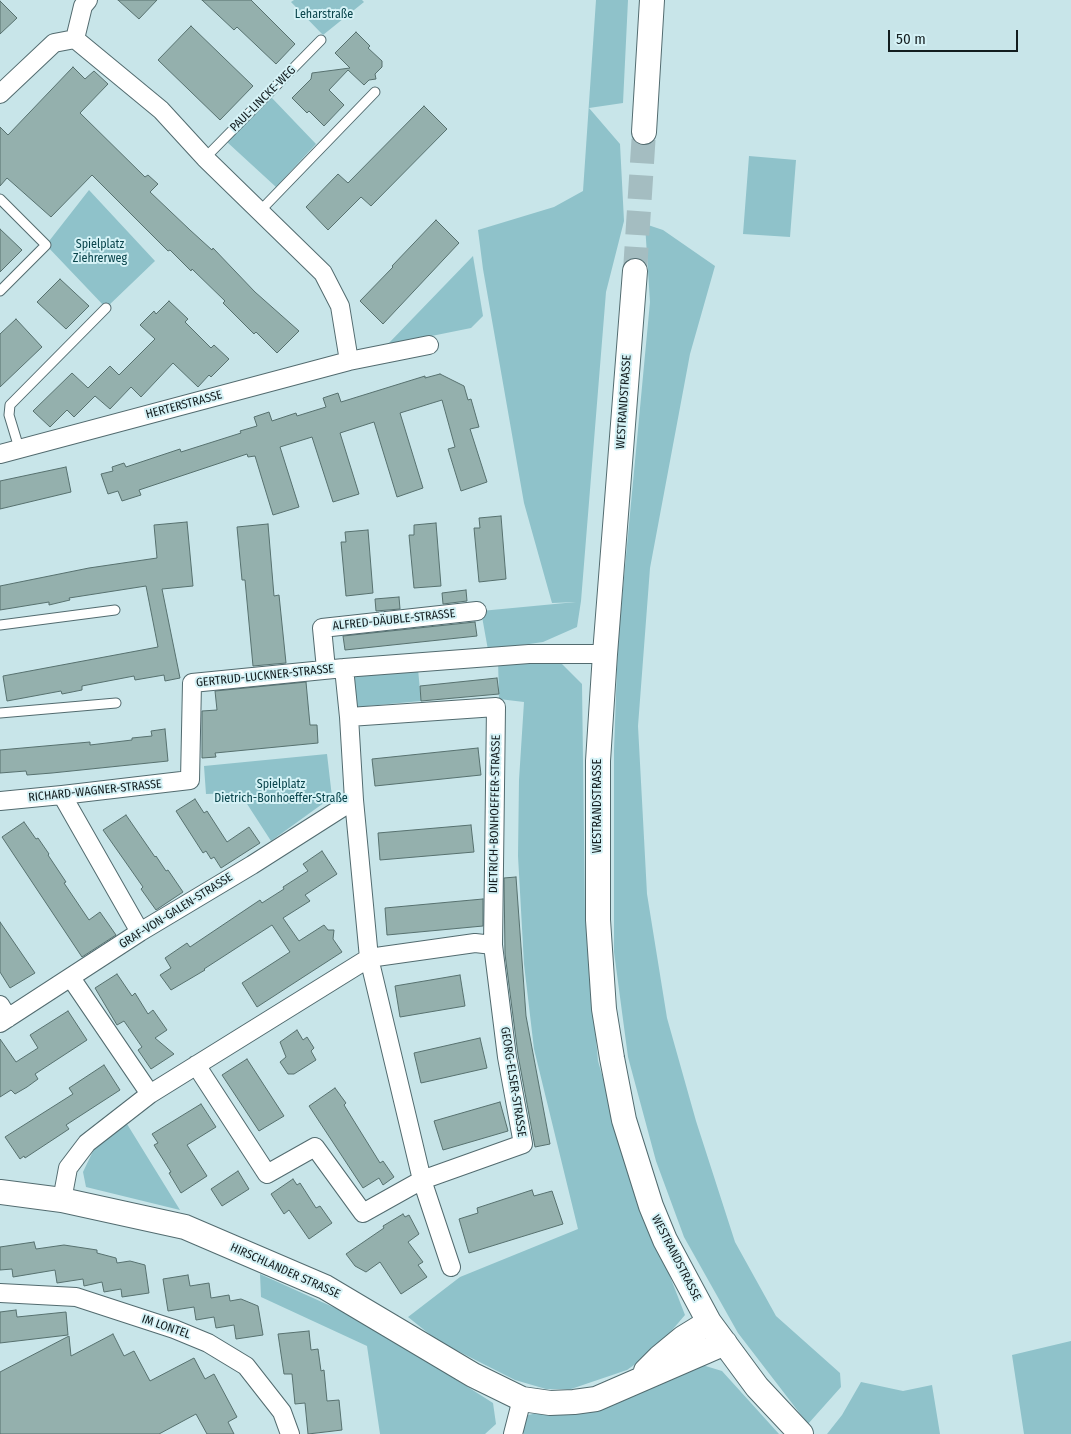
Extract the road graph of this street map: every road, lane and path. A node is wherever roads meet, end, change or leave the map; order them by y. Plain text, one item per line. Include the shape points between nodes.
1 (88, 0) edge
2 (652, 0) edge
3 (75, 38) junction
4 (321, 40) dead end
5 (376, 92) dead end
6 (0, 94) edge
7 (644, 132) tunnel mouth
8 (205, 158) junction
9 (0, 199) edge
10 (260, 211) junction
11 (635, 271) tunnel mouth
12 (0, 291) edge
13 (106, 308) dead end
14 (430, 345) dead end
15 (349, 361) junction
16 (19, 448) junction
17 (0, 454) edge
18 (115, 610) dead end
19 (477, 611) dead end
20 (0, 625) edge
21 (604, 654) junction
22 (344, 668) junction
23 (326, 669) junction
24 (116, 703) dead end
25 (0, 713) edge
26 (348, 716) junction
27 (190, 780) joint
28 (62, 795) junction
29 (354, 800) junction
30 (0, 801) edge
31 (140, 932) junction
32 (493, 945) junction
33 (369, 958) junction
34 (71, 978) junction
35 (3, 1015) edge
36 (196, 1064) junction
37 (150, 1094) junction
38 (422, 1180) junction
39 (0, 1192) edge
40 (62, 1200) junction
41 (451, 1267) dead end
42 (0, 1293) edge
43 (709, 1322) junction
44 (725, 1343) junction
45 (636, 1380) junction
46 (522, 1399) junction
47 (290, 1434) edge
48 (512, 1434) edge
49 (801, 1434) edge

1 - 3 street via 83,6
2 - 7 main road
3 - 6 street via 54,43
3 - 8 street via 161,110
4 - 8 lane, PAUL-LINCKE-WEG
5 - 10 lane
8 - 10 street
9 - 12 lane via 46,245
10 - 15 street via 323,273 340,306
11 - 21 main road, WESTRANDSTRASSE
13 - 16 lane via 10,405 9,415
14 - 15 street
15 - 16 street, HERTERSTRASSE
16 - 17 street, HERTERSTRASSE
18 - 20 lane
19 - 23 street, ALFRED-DÄUBLE-STRASSE via 322,628
21 - 22 street via 510,655
21 - 43 main road, WESTRANDSTRASSE via 598,754 598,914 612,1058 624,1120 650,1206
22 - 23 street, GERTRUD-LUCKNER-STRASSE
22 - 26 street
23 - 27 street, GERTRUD-LUCKNER-STRASSE via 192,683
24 - 25 lane
26 - 29 street
26 - 32 street, DIETRICH-BONHOEFFER-STRASSE via 496,706
27 - 28 street, RICHARD-WAGNER-STRASSE
28 - 30 street, RICHARD-WAGNER-STRASSE
28 - 31 street
29 - 31 street, GRAF-VON-GALEN-STRASSE
29 - 33 street
31 - 34 street, GRAF-VON-GALEN-STRASSE
32 - 33 street via 474,943
32 - 38 street, GEORG-ELSER-STRASSE via 507,1057 523,1144
33 - 36 street
33 - 38 street
34 - 35 street, GRAF-VON-GALEN-STRASSE
34 - 37 street
36 - 37 street
36 - 38 street via 267,1174 315,1147 363,1213
37 - 40 street via 87,1143 68,1168
38 - 41 street
39 - 40 main road, HIRSCHLANDER STRASSE
40 - 46 main road, HIRSCHLANDER STRASSE via 185,1227 325,1287 473,1375
42 - 47 street, IM LONTEL via 76,1297 208,1343 246,1366 282,1412
43 - 44 main road, WESTRANDSTRASSE
43 - 45 main road, HIRSCHLANDER STRASSE via 683,1338
44 - 45 main road, HIRSCHLANDER STRASSE
44 - 49 main road, WESTRANDSTRASSE via 757,1387
45 - 46 main road, HIRSCHLANDER STRASSE via 596,1399 550,1403
46 - 48 street

